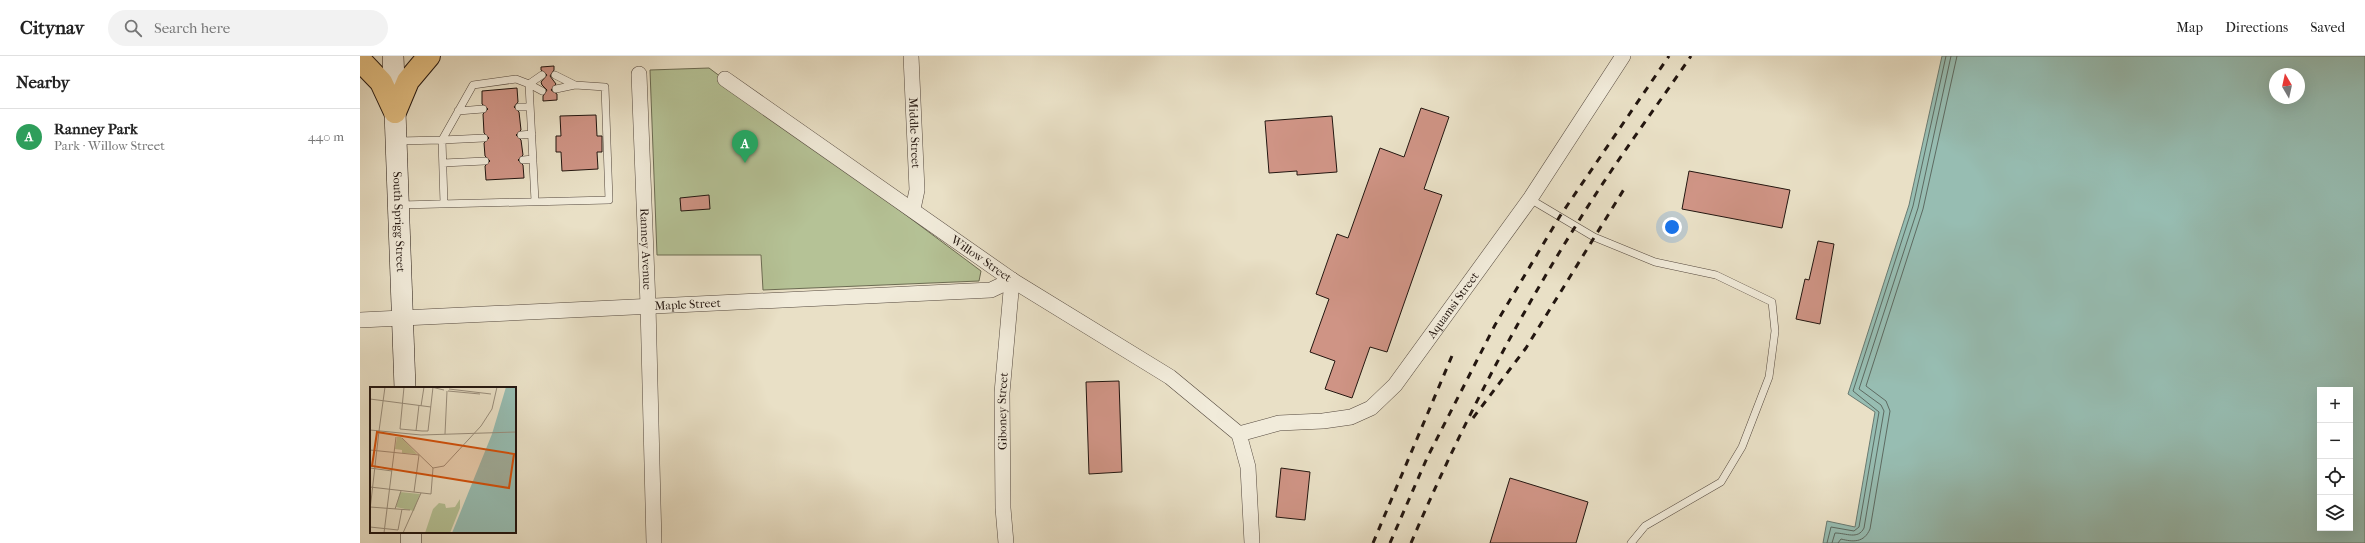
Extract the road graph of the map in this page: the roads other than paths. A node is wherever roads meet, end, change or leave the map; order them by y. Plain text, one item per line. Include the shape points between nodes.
1 (393, 56) edge
2 (430, 56) edge
3 (911, 56) edge
4 (1623, 56) edge
5 (360, 60) edge
6 (639, 74) dead end
7 (555, 75) dead end
8 (542, 76) dead end
9 (725, 79) dead end
10 (529, 84) junction
11 (575, 85) junction
12 (556, 90) dead end
13 (542, 91) dead end
14 (519, 107) dead end
15 (530, 107) junction
16 (482, 109) dead end
17 (458, 111) junction
18 (395, 112) junction
19 (532, 134) junction
20 (521, 135) dead end
21 (484, 138) dead end
22 (442, 140) junction
23 (396, 141) junction
24 (533, 159) junction
25 (523, 160) dead end
26 (485, 161) dead end
27 (443, 163) junction
28 (1530, 199) junction
29 (535, 201) junction
30 (444, 204) junction
31 (398, 205) junction
32 (913, 209) junction
33 (1012, 280) junction
34 (648, 305) junction
35 (402, 319) junction
36 (360, 320) edge
37 (405, 387) edge
38 (1239, 434) junction
39 (654, 543) edge
40 (1006, 543) edge
41 (1252, 543) edge
42 (1631, 543) edge

1 - 18 street, South Sprigg Street
2 - 18 highway via 408,81
3 - 32 street, Middle Street via 917,190
4 - 28 street, Aquamsi Street
5 - 18 highway via 381,82
6 - 34 street, Ranney Avenue
7 - 11 lane
8 - 10 lane
9 - 32 street, Willow Street
10 - 13 lane
10 - 15 lane
10 - 17 lane via 516,79 472,85
11 - 12 lane
11 - 29 lane via 605,86 609,200
14 - 15 lane
15 - 19 lane
16 - 17 lane
17 - 22 lane
18 - 23 street, South Sprigg Street
19 - 20 lane
19 - 24 lane
21 - 22 lane
22 - 23 lane
22 - 27 lane
23 - 31 street, South Sprigg Street
24 - 25 lane
24 - 29 lane
26 - 27 lane
27 - 30 lane
28 - 38 street, Aquamsi Street via 1394,385 1371,408 1351,417 1279,423
28 - 42 lane via 1594,237 1655,262 1716,275 1772,302 1775,331 1769,377 1742,447 1721,482 1645,526
29 - 30 lane
30 - 31 lane
31 - 35 street, South Sprigg Street
32 - 33 street, Willow Street
33 - 34 street, Maple Street via 991,290
33 - 38 street, Willow Street via 1170,377
33 - 40 street, Giboney Street via 1002,393 1003,508
34 - 35 street, Maple Street
34 - 39 street, Ranney Avenue
35 - 36 street, Maple Street
35 - 37 street, South Sprigg Street
38 - 41 street via 1248,467

